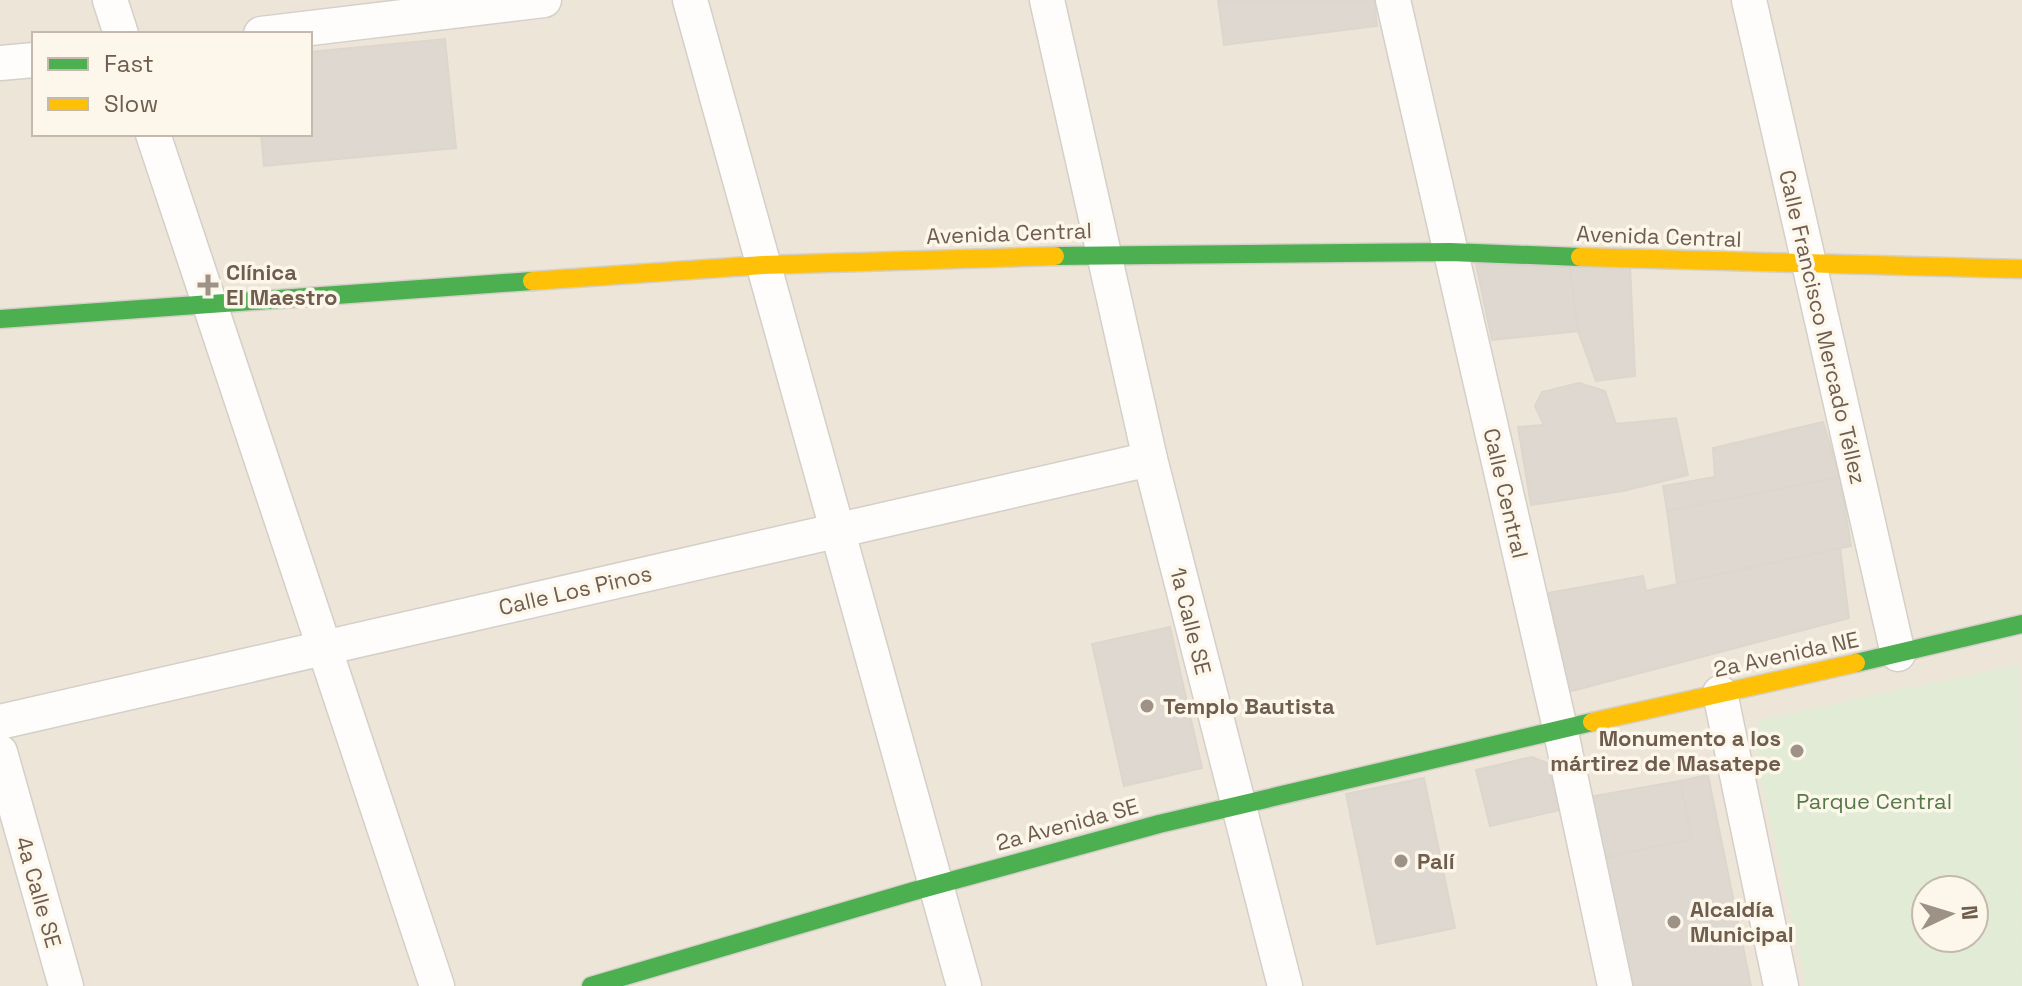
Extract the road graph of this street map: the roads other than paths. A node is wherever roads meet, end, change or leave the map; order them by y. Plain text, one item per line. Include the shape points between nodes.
1 (110, 0) edge
2 (544, 0) edge
3 (690, 0) edge
4 (1047, 0) edge
5 (1393, 0) edge
6 (1749, 0) edge
7 (120, 32) edge
8 (278, 32) edge
9 (32, 60) edge
10 (0, 63) edge
11 (154, 136) edge
12 (1450, 252) junction
13 (1106, 254) junction
14 (763, 265) junction
15 (1808, 265) junction
16 (2022, 269) edge
17 (208, 304) junction
18 (0, 319) edge
19 (1150, 459) junction
20 (837, 530) junction
21 (2022, 624) edge
22 (323, 648) junction
23 (1898, 654) junction
24 (1720, 693) junction
25 (0, 722) edge
26 (1560, 728) junction
27 (0, 752) edge
28 (1238, 804) junction
29 (936, 883) junction
30 (66, 986) edge
31 (437, 986) edge
32 (591, 986) edge
33 (964, 986) edge
34 (1285, 986) edge
35 (1615, 986) edge
36 (1781, 986) edge

1 - 7 street
2 - 8 street
3 - 14 street
4 - 13 street, 1a Calle SE
5 - 12 street, Calle Central
6 - 15 street, Calle Francisco Mercado Téllez
9 - 10 street
11 - 17 street
12 - 13 street, Avenida Central
12 - 15 street, Avenida Central
12 - 26 street, Calle Central
13 - 14 street, Avenida Central
13 - 19 street, 1a Calle SE
14 - 17 street, Avenida Central
14 - 20 street
15 - 16 street, Avenida Central
15 - 23 street, Calle Francisco Mercado Téllez
17 - 18 street, Avenida Central
17 - 22 street
19 - 20 street, Calle Los Pinos
19 - 28 street, 1a Calle SE
20 - 22 street, Calle Los Pinos
20 - 29 street
21 - 23 street, 2a Avenida NE
22 - 25 street, Calle Los Pinos
22 - 31 street
23 - 24 street, 2a Avenida NE
24 - 26 street, 2a Avenida NE
24 - 36 street
26 - 28 street, 2a Avenida SE
26 - 35 street, Calle Central
27 - 30 street, 4a Calle SE
28 - 29 street, 2a Avenida SE
28 - 34 street, 1a Calle SE
29 - 32 street, 2a Avenida SE
29 - 33 street

